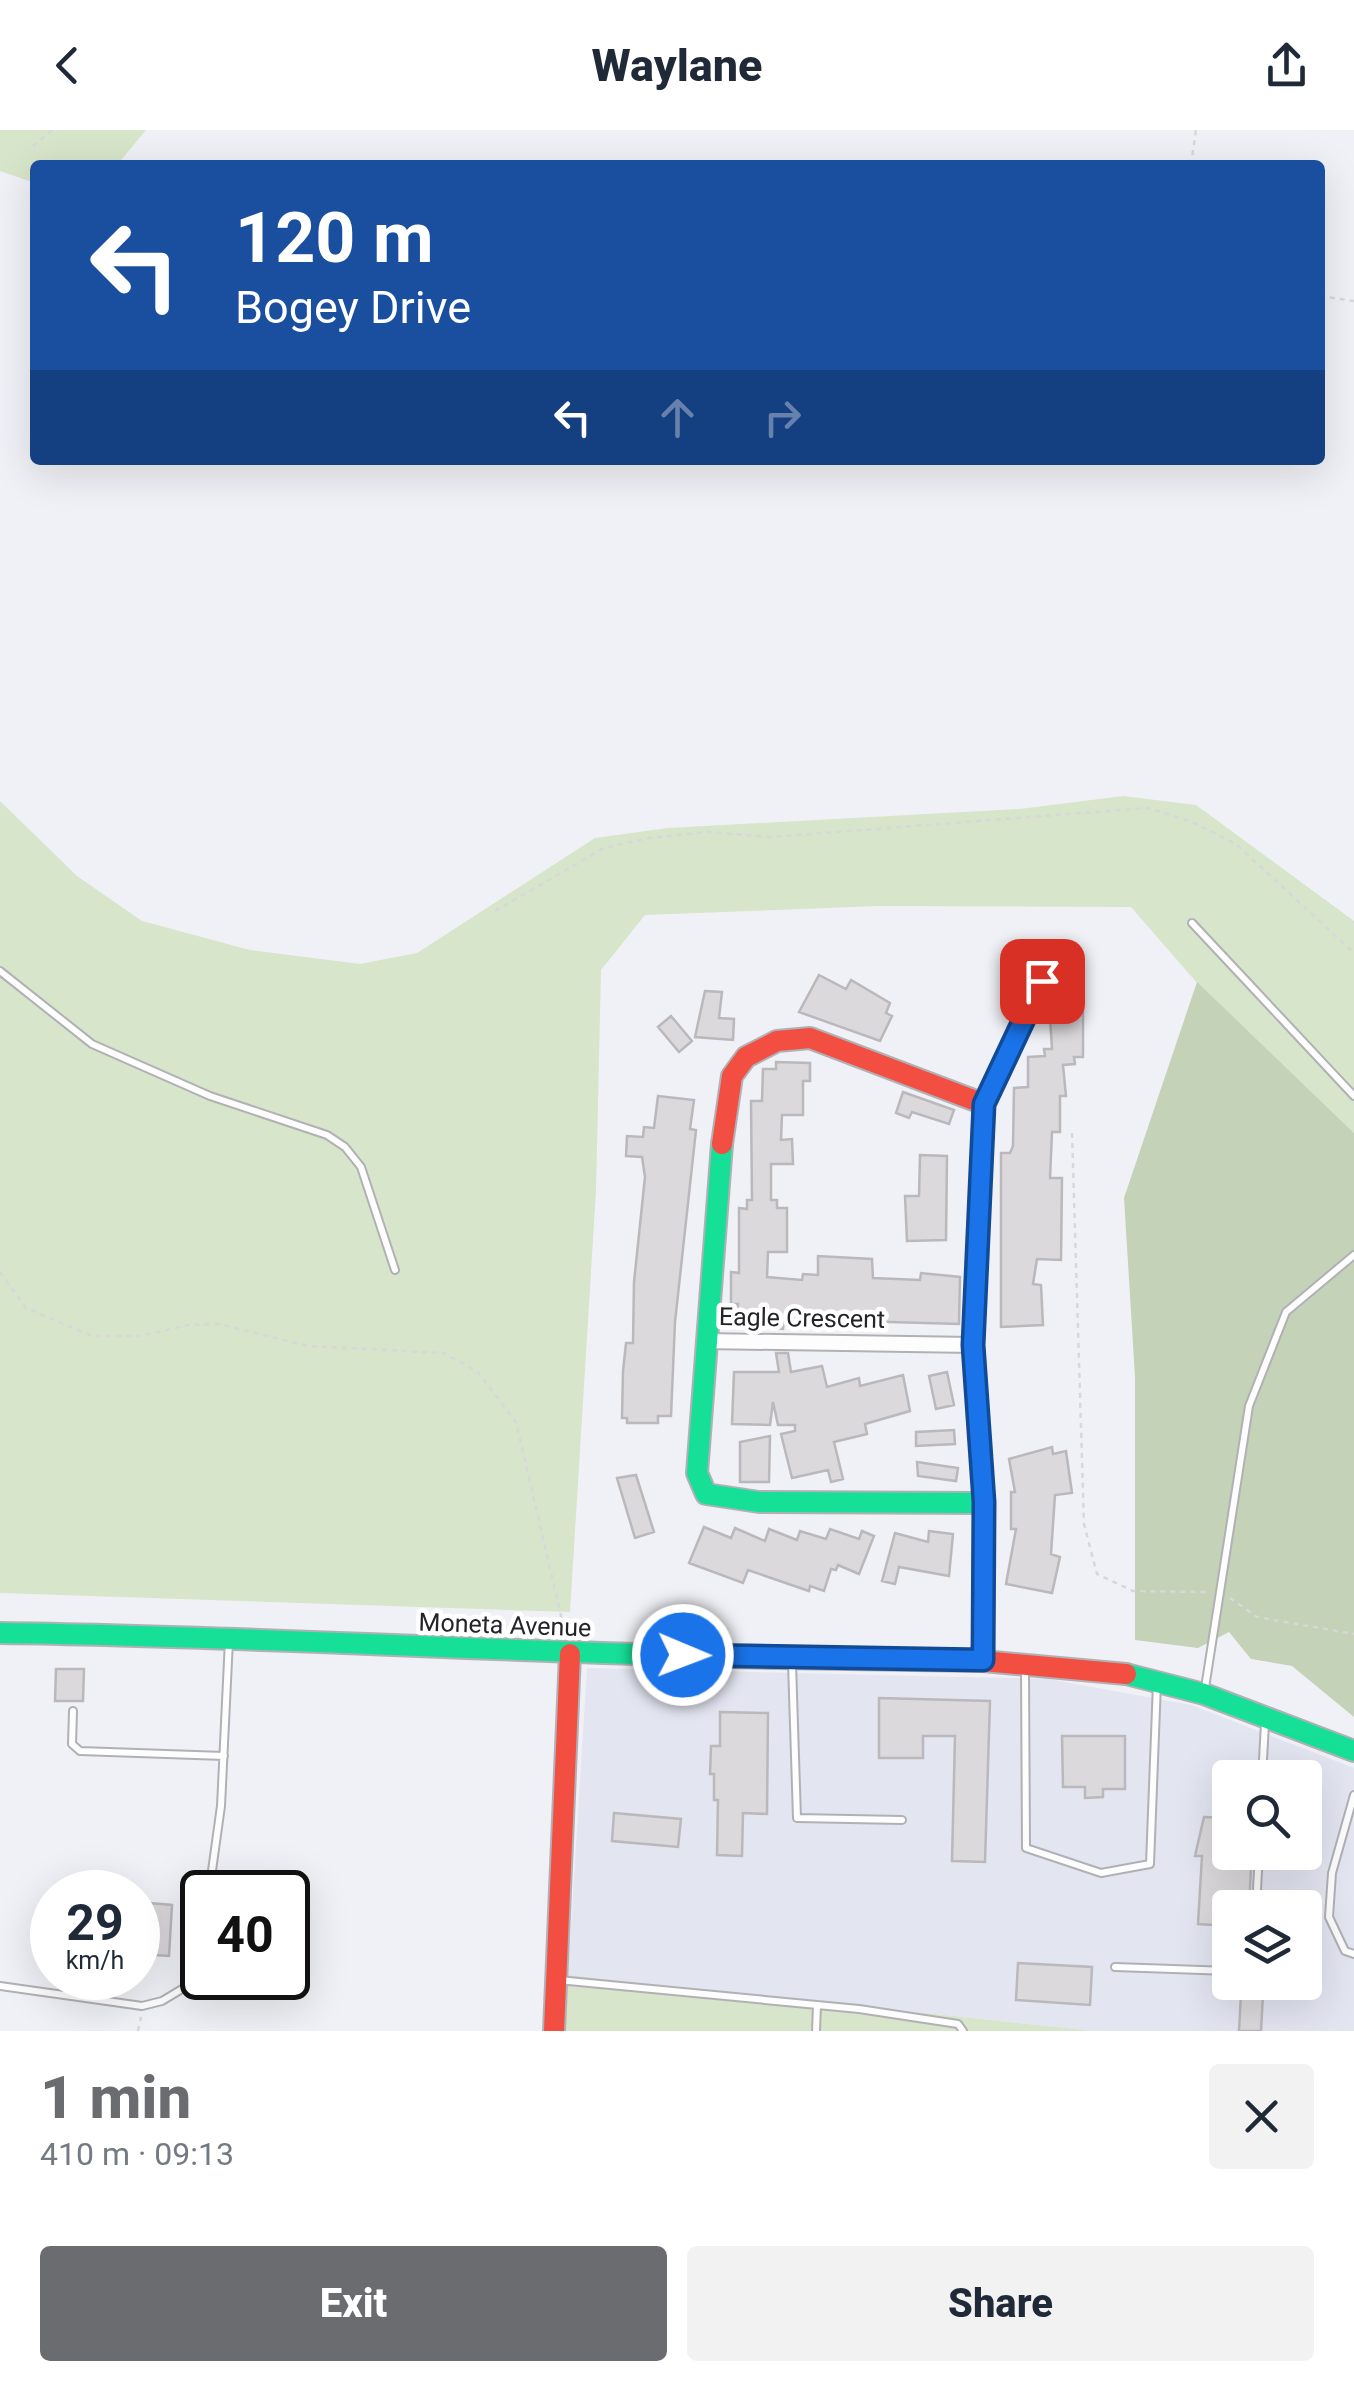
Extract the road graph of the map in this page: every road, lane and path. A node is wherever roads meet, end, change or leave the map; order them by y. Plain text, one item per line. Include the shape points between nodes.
1 (52, 130) edge
2 (1196, 130) edge
3 (33, 146) dead end
4 (1191, 160) edge
5 (1325, 297) edge
6 (1354, 301) edge
7 (495, 911) dead end
8 (1192, 923) dead end
9 (1354, 953) edge
10 (1050, 960) dead end
11 (0, 971) edge
12 (1354, 1096) edge
13 (984, 1104) junction
14 (1072, 1133) dead end
15 (1354, 1255) edge
16 (395, 1270) dead end
17 (0, 1272) edge
18 (704, 1341) junction
19 (973, 1345) junction
20 (984, 1502) junction
21 (1220, 1593) junction
22 (0, 1633) edge
23 (1354, 1634) edge
24 (230, 1636) junction
25 (570, 1654) junction
26 (792, 1657) junction
27 (983, 1660) junction
28 (1025, 1664) junction
29 (1157, 1681) junction
30 (1204, 1694) junction
31 (73, 1710) dead end
32 (1265, 1717) junction
33 (1354, 1751) edge
34 (224, 1756) junction
35 (1263, 1760) edge
36 (1354, 1795) edge
37 (902, 1820) dead end
38 (212, 1870) edge
39 (1354, 1954) edge
40 (1115, 1967) dead end
41 (1212, 1970) edge
42 (556, 1980) junction
43 (0, 1986) edge
44 (180, 1990) edge
45 (816, 2006) junction
46 (554, 2031) edge
47 (816, 2031) edge
48 (963, 2031) edge

1 - 3 path
2 - 4 path
5 - 6 path
7 - 9 path via 604,848 649,838 707,832 770,836 1148,808 1236,844
8 - 12 lane
10 - 13 street
11 - 16 lane via 92,1044 345,1147 360,1167
13 - 18 street via 810,1038 777,1041 746,1057 732,1076 722,1139
13 - 19 street
14 - 21 path via 1084,1524 1097,1574 1133,1591
15 - 21 lane via 1286,1312 1249,1406
17 - 25 path via 26,1308 92,1336 220,1324 308,1346 442,1353 477,1371 516,1422
18 - 19 street, Eagle Crescent
18 - 20 street, Eagle Crescent via 697,1473 706,1494 760,1502
19 - 20 street
20 - 27 street
21 - 23 path via 1257,1617
21 - 30 lane
22 - 24 street, Moneta Avenue
24 - 25 street, Moneta Avenue
24 - 34 lane
25 - 26 street, Moneta Avenue
25 - 42 street
26 - 27 street, Moneta Avenue
26 - 37 lane via 797,1818
27 - 28 street, Moneta Avenue
28 - 29 street, Moneta Avenue
28 - 29 lane via 1026,1848 1101,1873 1150,1864
29 - 30 street, Moneta Avenue
30 - 32 street, Moneta Avenue
31 - 34 lane via 72,1744 80,1751
32 - 33 street, Moneta Avenue
32 - 35 lane
34 - 38 lane
36 - 39 lane via 1332,1873 1329,1917 1345,1951
40 - 41 lane
42 - 45 lane
42 - 46 street
43 - 44 lane via 142,2006
45 - 47 lane
45 - 48 lane via 958,2024

